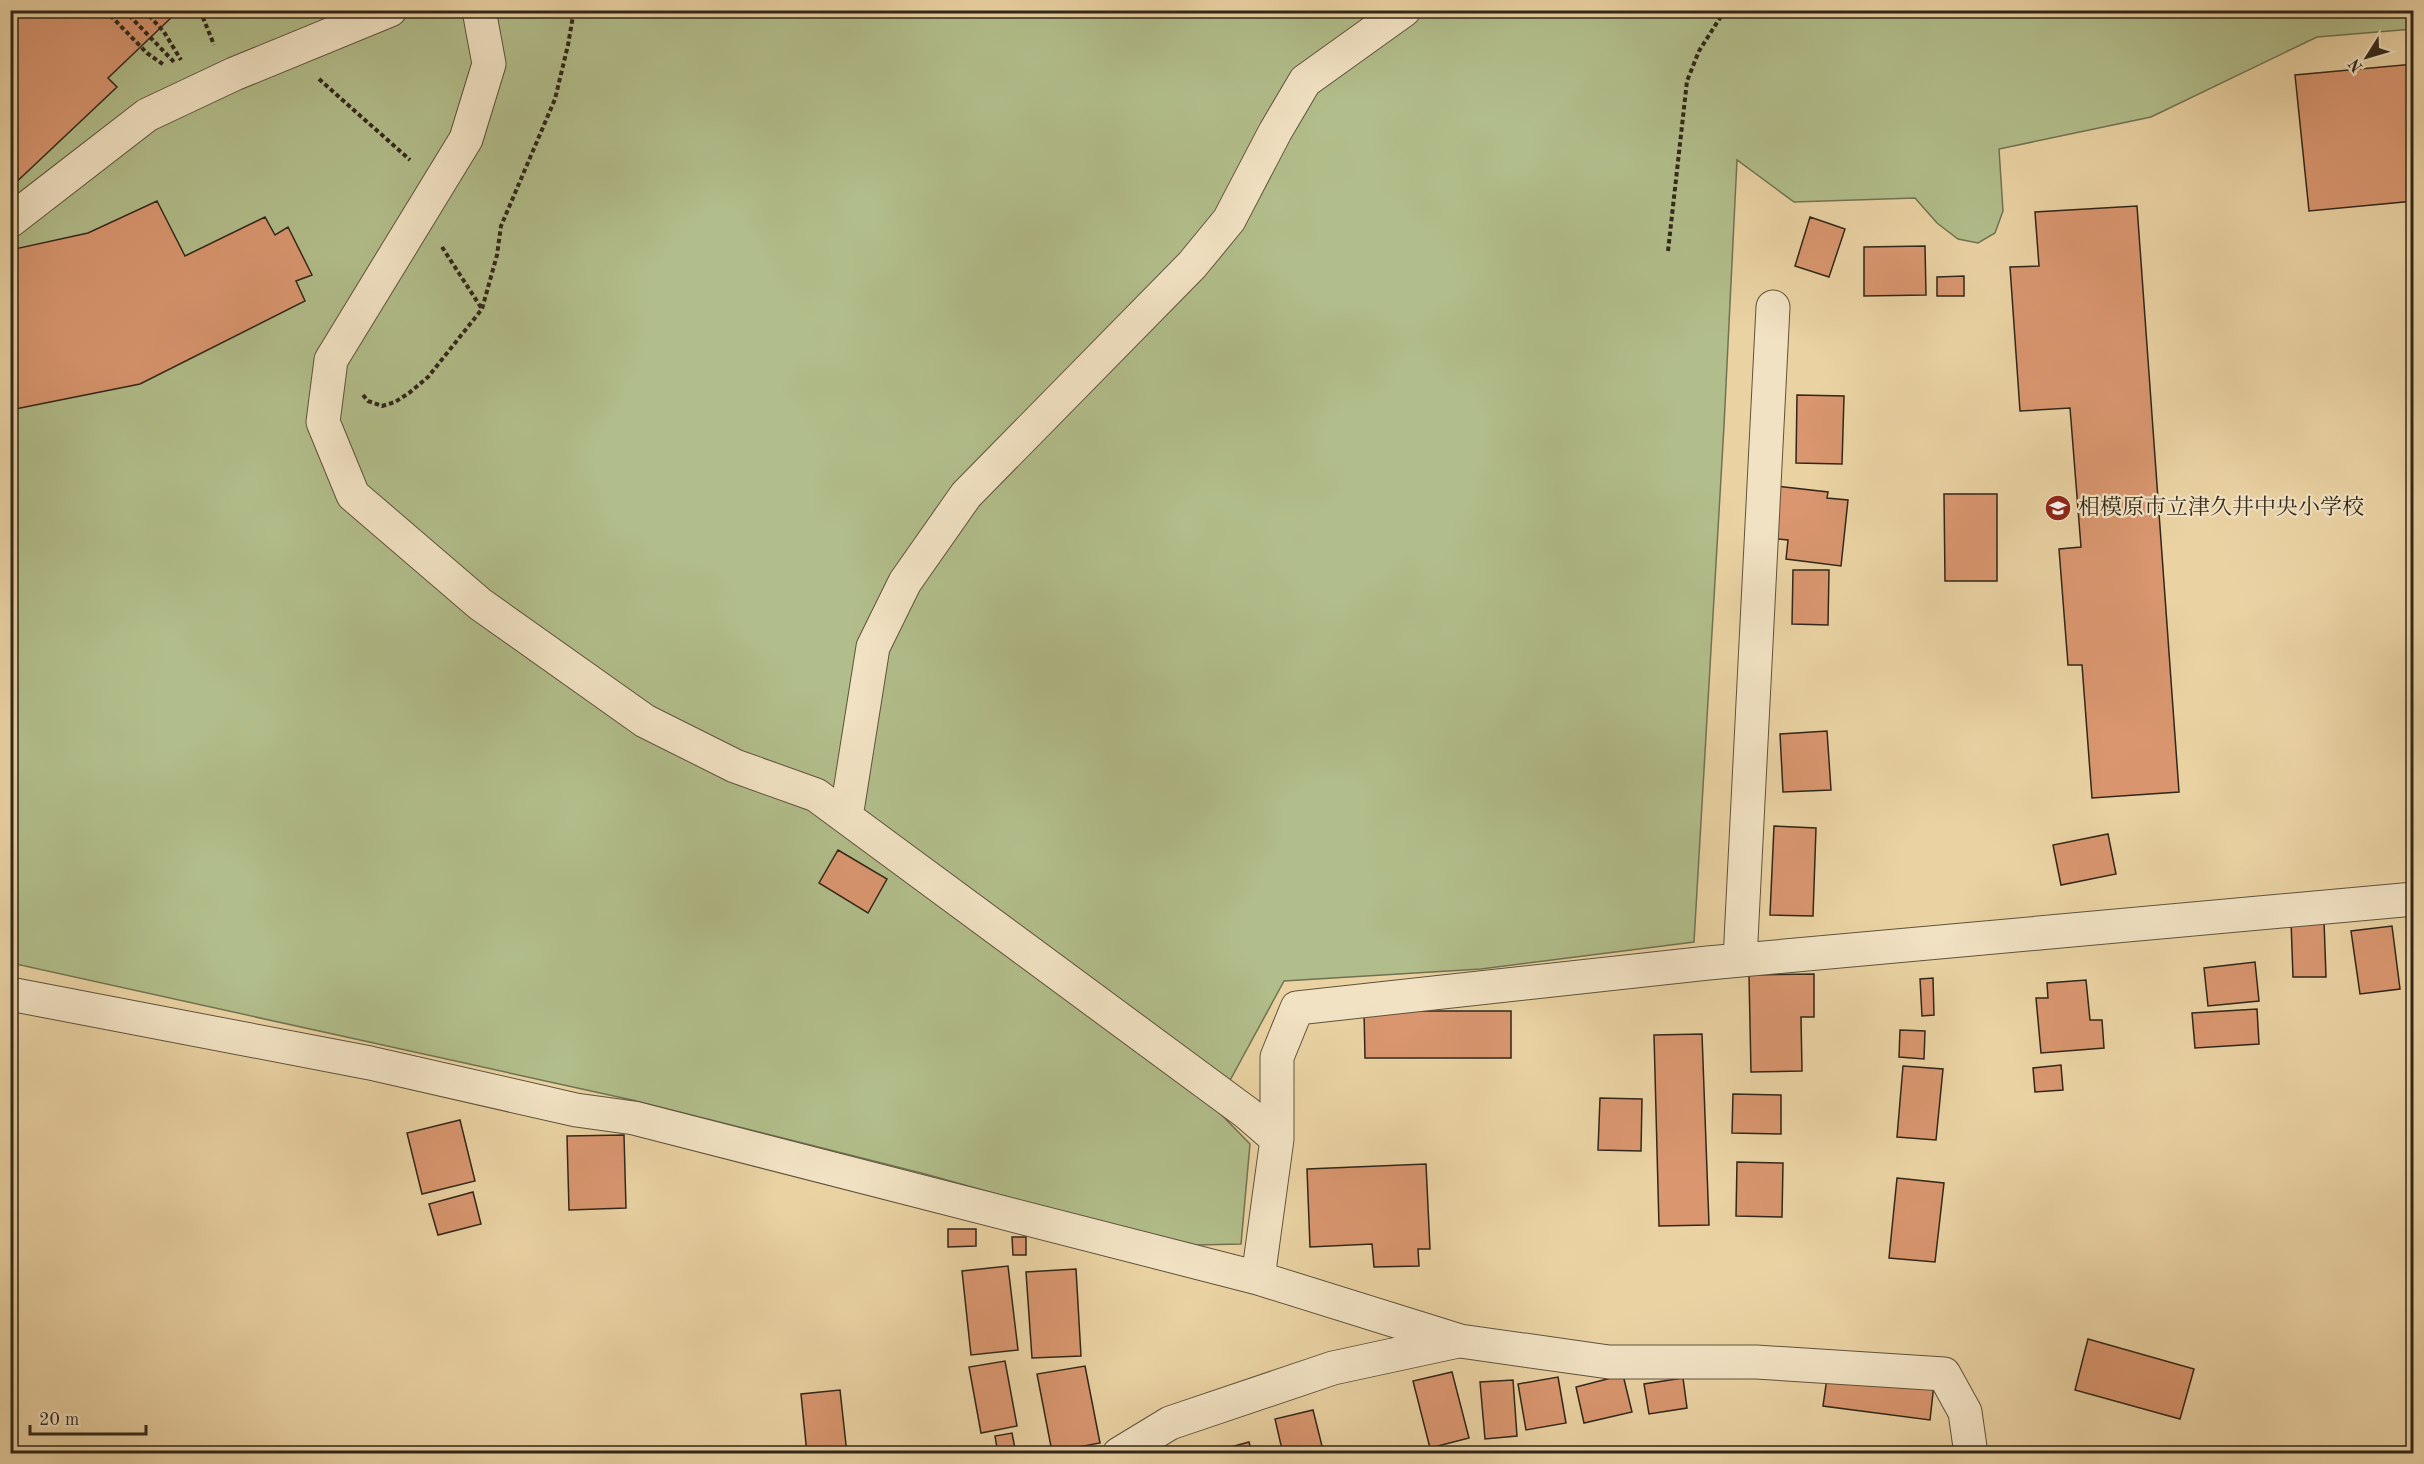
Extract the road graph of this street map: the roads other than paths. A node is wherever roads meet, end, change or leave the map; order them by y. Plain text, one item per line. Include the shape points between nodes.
1 (390, 10) edge
2 (478, 10) edge
3 (1404, 10) edge
4 (10, 221) edge
5 (1773, 307) dead end
6 (846, 817) junction
7 (2414, 899) edge
8 (1740, 960) junction
9 (10, 994) edge
10 (1277, 1139) junction
11 (1258, 1278) junction
12 (1460, 1341) junction
13 (1119, 1454) edge
14 (1971, 1454) edge

1 - 4 street via 234,74 147,115
2 - 6 street via 489,64 466,139 331,360 323,423 354,495 480,604 645,721 735,766 816,795
3 - 6 street via 1305,81 1228,220 1200,256 966,495 904,582 873,647
5 - 8 street
6 - 10 street
7 - 8 street
8 - 10 street via 1297,1008 1277,1057
9 - 11 street via 370,1063 576,1110 634,1118
10 - 11 street
11 - 12 street
12 - 13 street via 1322,1371 1170,1424
12 - 14 street via 1609,1362 1756,1362 1944,1374 1965,1412

